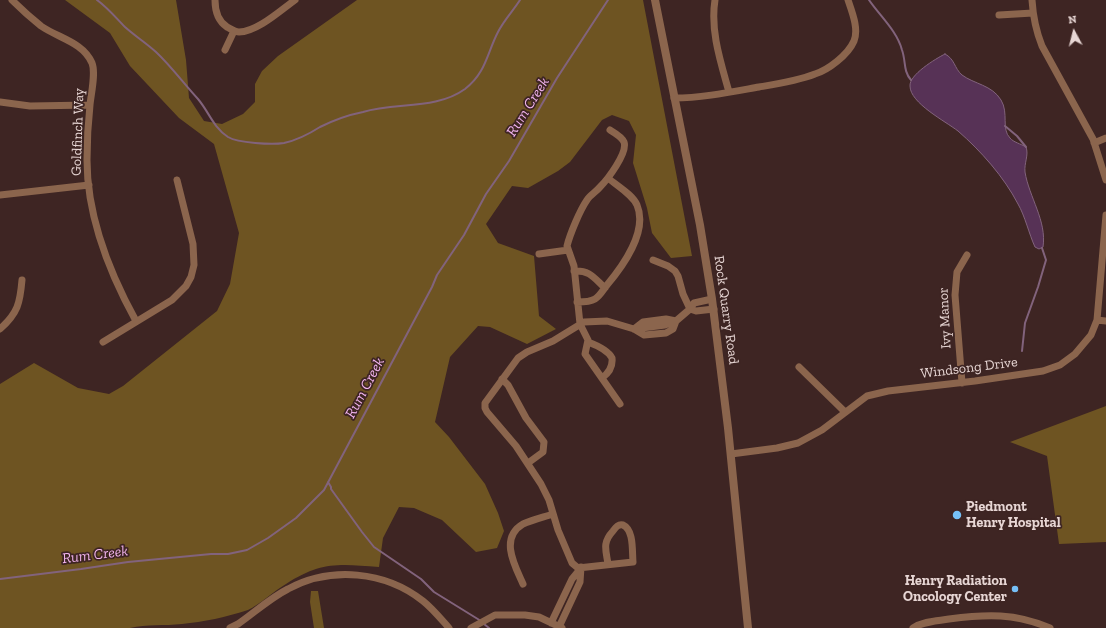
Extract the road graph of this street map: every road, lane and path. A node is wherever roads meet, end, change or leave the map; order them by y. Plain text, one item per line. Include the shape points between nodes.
1 (12, 0) edge
2 (215, 0) edge
3 (295, 0) edge
4 (655, 0) edge
5 (715, 0) edge
6 (848, 0) edge
7 (1032, 0) edge
8 (1033, 13) junction
9 (999, 15) dead end
10 (234, 31) junction
11 (225, 50) dead end
12 (729, 92) junction
13 (674, 98) junction
14 (0, 102) edge
15 (90, 105) junction
16 (610, 130) dead end
17 (1106, 138) edge
18 (1094, 143) junction
19 (608, 178) junction
20 (177, 180) dead end
21 (1106, 180) edge
22 (89, 185) junction
23 (0, 195) edge
24 (1106, 215) edge
25 (1106, 220) edge
26 (568, 250) junction
27 (539, 254) dead end
28 (967, 255) dead end
29 (653, 260) dead end
30 (574, 271) junction
31 (22, 280) dead end
32 (605, 288) junction
33 (712, 299) junction
34 (577, 302) junction
35 (690, 309) junction
36 (714, 309) junction
37 (1097, 320) junction
38 (136, 321) junction
39 (676, 321) junction
40 (1106, 322) edge
41 (580, 324) junction
42 (0, 329) edge
43 (634, 329) junction
44 (103, 342) dead end
45 (588, 342) junction
46 (799, 367) dead end
47 (602, 378) junction
48 (502, 379) junction
49 (962, 382) junction
50 (620, 404) dead end
51 (845, 412) junction
52 (731, 454) junction
53 (528, 464) junction
54 (553, 514) junction
55 (608, 564) junction
56 (581, 568) junction
57 (523, 584) dead end
58 (551, 623) junction
59 (561, 627) edge
60 (230, 628) edge
61 (449, 628) edge
62 (471, 628) edge
63 (748, 628) edge
64 (913, 628) edge
65 (1050, 628) edge

1 - 15 street, Goldfinch Way via 42,26 83,49 92,64
2 - 10 street via 218,17 225,26
3 - 10 street via 260,25 241,32
4 - 13 street, Rock Quarry Road
5 - 12 street via 715,32
6 - 12 street via 856,33 846,54 816,74
7 - 8 street
8 - 9 street
8 - 18 street via 1042,46
10 - 11 street
12 - 13 street
13 - 33 street, Rock Quarry Road
14 - 15 street via 30,106
15 - 22 street, Goldfinch Way via 87,149
16 - 19 street via 623,139 625,145
17 - 18 street
18 - 21 street
19 - 26 street via 586,201 567,244
19 - 32 street via 635,201 640,221 626,260
20 - 38 street via 193,244 194,265 191,277 172,300
22 - 23 street
22 - 38 street, Goldfinch Way via 106,256
24 - 25 street, Windsong Drive
25 - 37 street, Windsong Drive
26 - 27 street
26 - 30 street
28 - 49 street, Ivy Manor via 957,272 955,295
29 - 35 street via 675,270
30 - 32 street via 587,272
30 - 34 street
31 - 42 street via 19,304
32 - 34 street via 593,300
33 - 35 street via 694,303
33 - 36 street, Rock Quarry Road
34 - 41 street
35 - 36 street
35 - 39 street
36 - 52 street, Rock Quarry Road
37 - 40 street
37 - 49 street, Windsong Drive via 1091,335 1075,354 1060,365 1043,371
38 - 44 street
39 - 43 street via 666,319 643,322
39 - 43 street via 672,329 666,333 644,335
41 - 43 street via 587,321 607,321
41 - 45 street
41 - 48 street via 518,358
45 - 47 street via 585,354
45 - 47 street via 612,356 611,368
46 - 51 street
47 - 50 street
48 - 53 street via 486,401 485,408
48 - 53 street via 544,442 543,452
49 - 51 street, Windsong Drive via 867,396
51 - 52 street, Windsong Drive via 822,430 798,443
52 - 63 street, Rock Quarry Road
53 - 54 street via 546,495
54 - 56 street via 572,563 576,568
54 - 57 street via 523,524 512,538 510,554
55 - 55 street via 606,539 617,526 623,524 629,531 633,562
55 - 56 street
56 - 58 street via 572,579
56 - 59 street via 580,582
58 - 59 street
58 - 62 street via 539,617 495,615
60 - 61 street via 287,589 304,581 348,574 393,583 410,592 424,602
64 - 65 street via 929,622 984,615 1016,617

